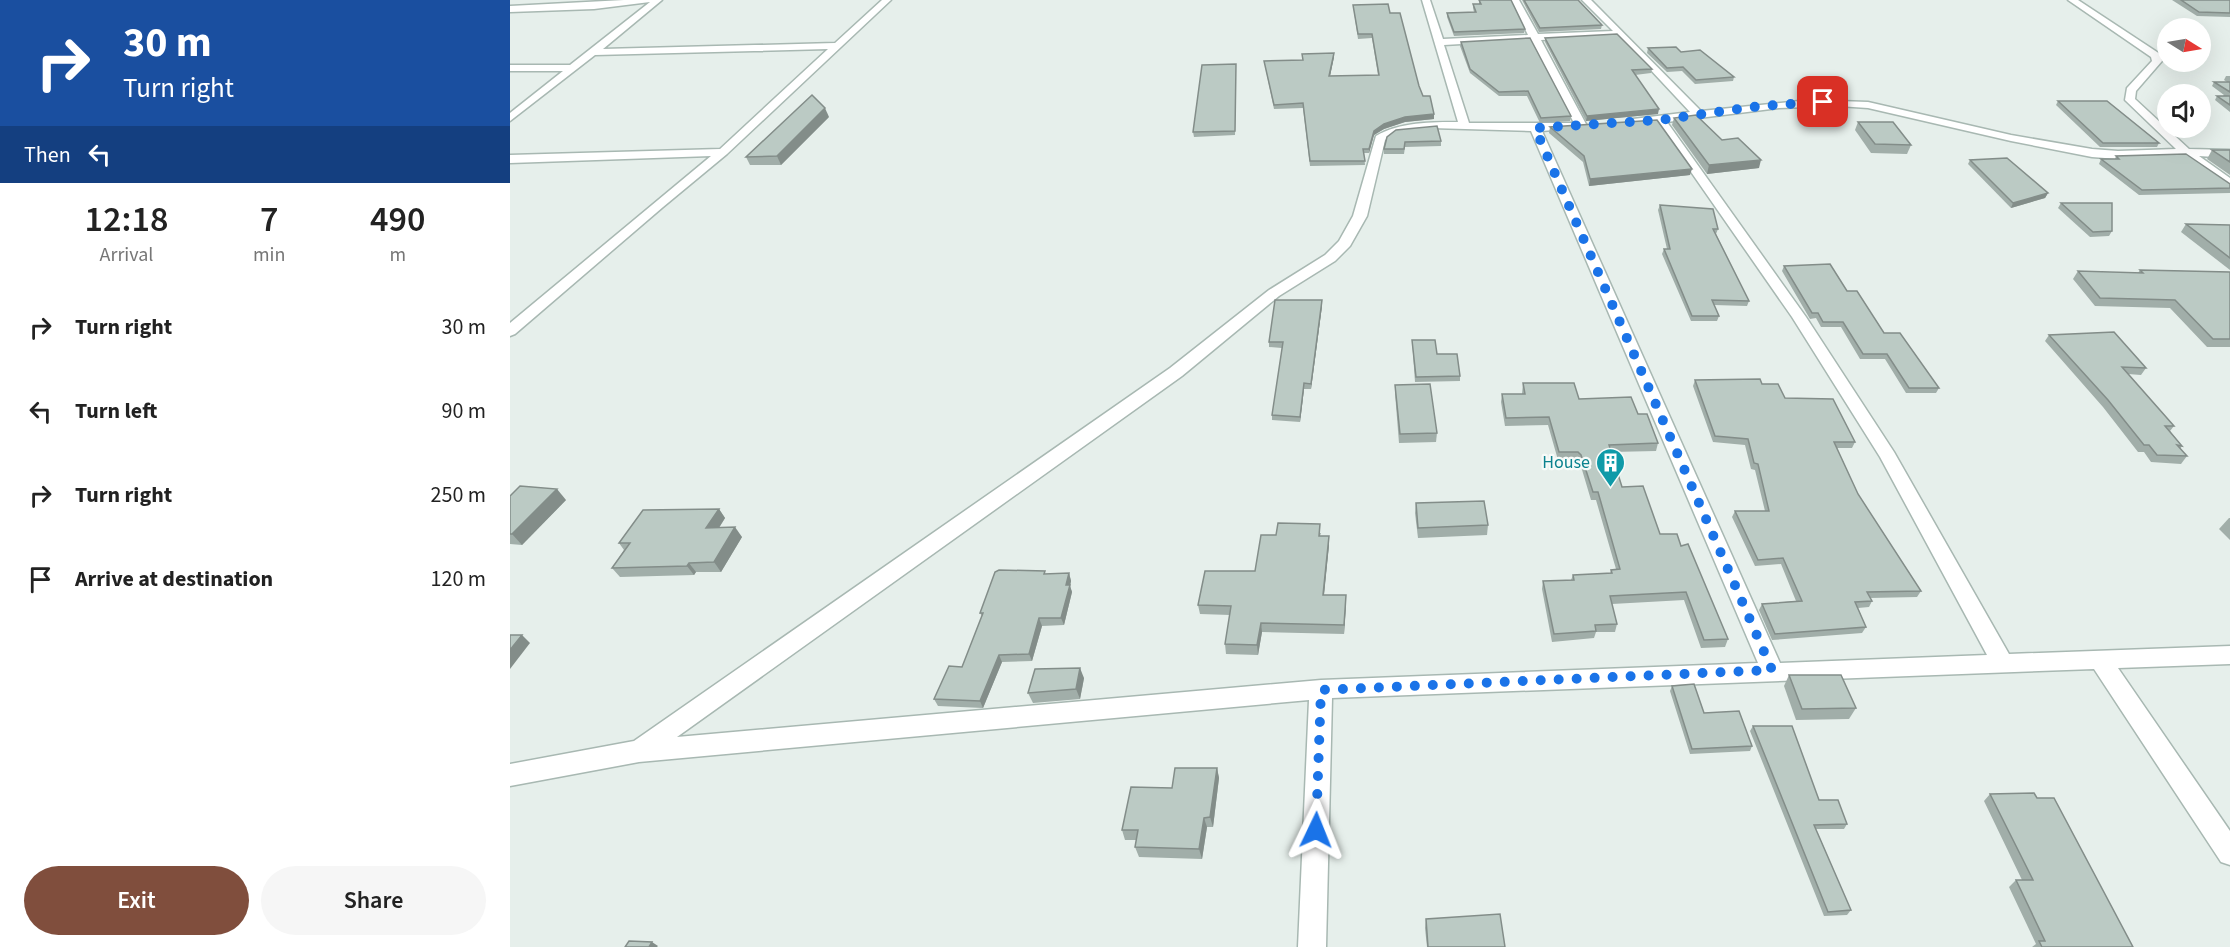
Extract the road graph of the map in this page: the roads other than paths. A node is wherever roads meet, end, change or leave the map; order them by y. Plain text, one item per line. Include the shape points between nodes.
1 (648, 0) edge
2 (658, 0) edge
3 (887, 0) edge
4 (1426, 0) edge
5 (1515, 0) edge
6 (1586, 0) edge
7 (2072, 0) edge
8 (625, 2) edge
9 (510, 9) edge
10 (1621, 33) junction
11 (1534, 38) junction
12 (1437, 42) junction
13 (836, 46) junction
14 (591, 52) junction
15 (510, 68) edge
16 (572, 68) junction
17 (1698, 114) junction
18 (510, 118) edge
19 (1660, 120) junction
20 (1625, 123) edge
21 (1464, 124) junction
22 (1535, 128) junction
23 (723, 152) junction
24 (2186, 152) junction
25 (2230, 154) edge
26 (510, 159) edge
27 (2230, 184) edge
28 (510, 331) edge
29 (2230, 655) edge
30 (2100, 660) junction
31 (2002, 663) junction
32 (1772, 670) junction
33 (1321, 690) junction
34 (639, 751) junction
35 (510, 775) edge
36 (2230, 853) edge
37 (1312, 947) edge

1 - 8 street
2 - 14 street
3 - 13 street
4 - 12 street
5 - 11 street
6 - 10 street
7 - 24 street via 2158,58 2131,90 2130,100
8 - 9 street
10 - 11 street
10 - 17 street
11 - 12 street
11 - 22 street via 1587,126
12 - 21 street
13 - 14 street
13 - 23 street
14 - 16 street
15 - 16 street
16 - 18 street
17 - 19 street
17 - 24 street via 1800,102 1847,102 2092,153
19 - 20 street
19 - 31 street via 1799,317 1882,446
21 - 22 street
21 - 34 street via 1407,128 1380,138 1360,216 1346,243 1330,258 1274,293 1176,372
22 - 32 street
23 - 26 street
23 - 28 street
24 - 25 street
24 - 27 street
29 - 30 street
30 - 31 street
30 - 36 street
31 - 32 street
32 - 33 street
33 - 34 street
33 - 37 street
34 - 35 street

